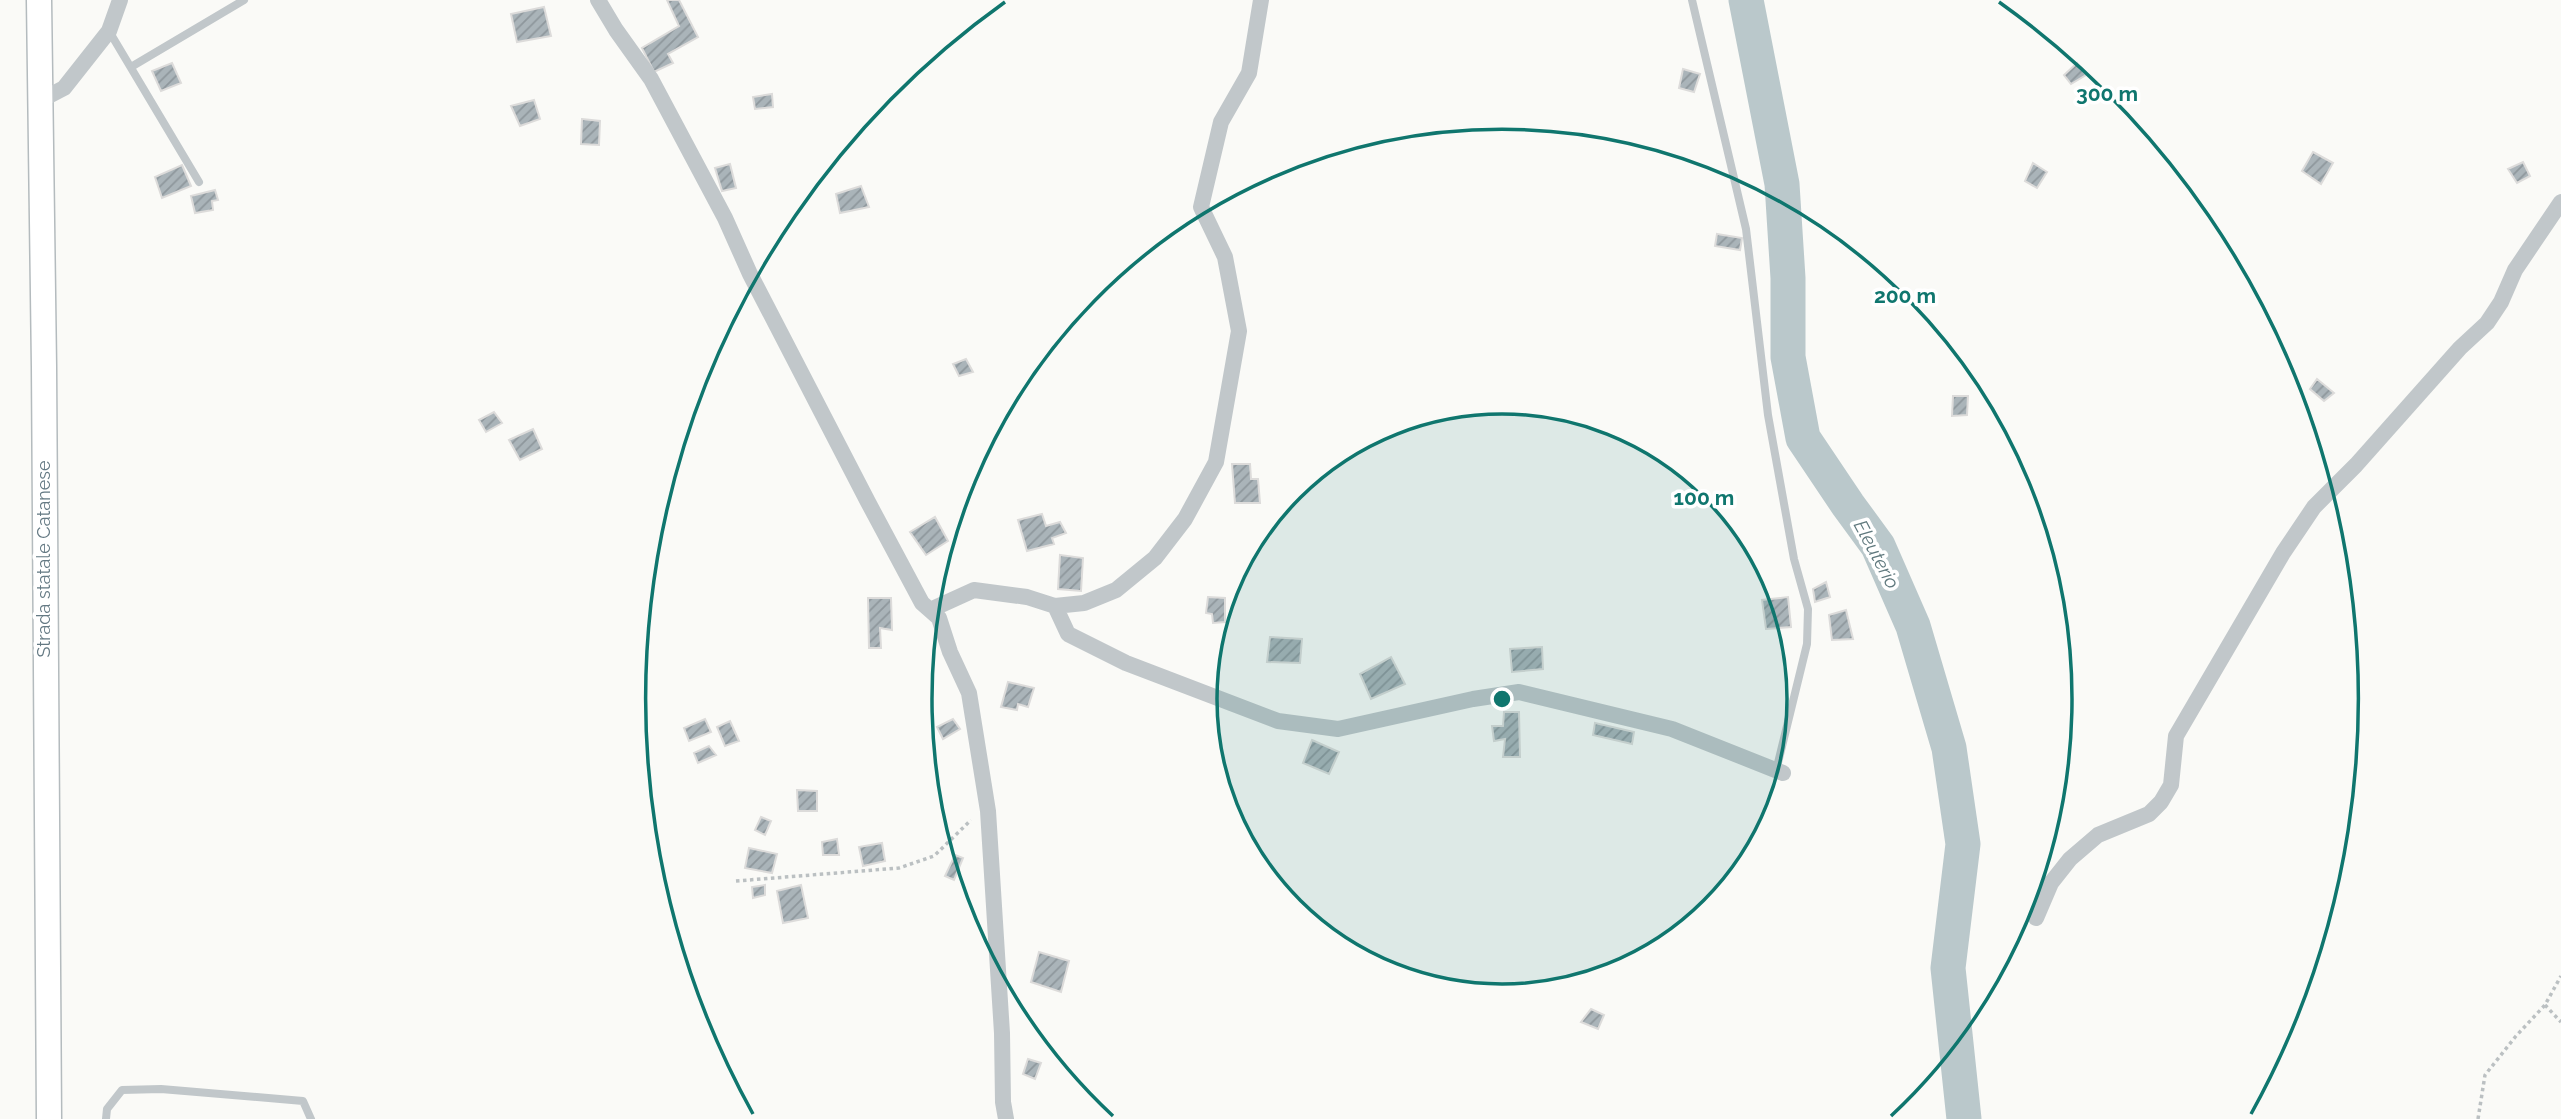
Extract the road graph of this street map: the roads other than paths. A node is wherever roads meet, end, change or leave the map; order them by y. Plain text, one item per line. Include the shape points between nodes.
1 (39, 0) edge
2 (120, 0) edge
3 (244, 0) edge
4 (598, 0) edge
5 (1261, 0) edge
6 (1692, 0) edge
7 (110, 31) junction
8 (131, 67) junction
9 (41, 100) junction
10 (199, 182) dead end
11 (2561, 202) edge
12 (1055, 606) junction
13 (930, 610) junction
14 (1780, 772) joint
15 (2036, 918) dead end
16 (49, 1119) edge
17 (106, 1119) edge
18 (311, 1119) edge
19 (1006, 1119) edge

1 - 9 main road, Strada statale Catanese
2 - 7 street
3 - 8 lane
4 - 13 street via 651,79 868,502
5 - 12 street via 1249,73 1221,122 1200,208 1225,257 1239,331 1216,462 1185,519 1155,558 1116,590 1084,603
6 - 14 lane via 1746,229 1768,415 1794,559 1808,608 1807,644
7 - 8 lane
7 - 9 street via 64,88
8 - 10 lane
9 - 16 main road, Strada statale Catanese
11 - 15 street via 2515,270 2487,323 2314,507 2283,553 2176,736 2171,786 2161,802 2149,814 2098,835 2070,859 2051,883
12 - 13 street via 974,590
12 - 14 street via 1068,634 1126,663 1278,721 1338,729 1519,692 1672,729
13 - 19 street via 939,618 969,693 986,804
17 - 18 lane via 107,1109 122,1090 161,1089 303,1101

